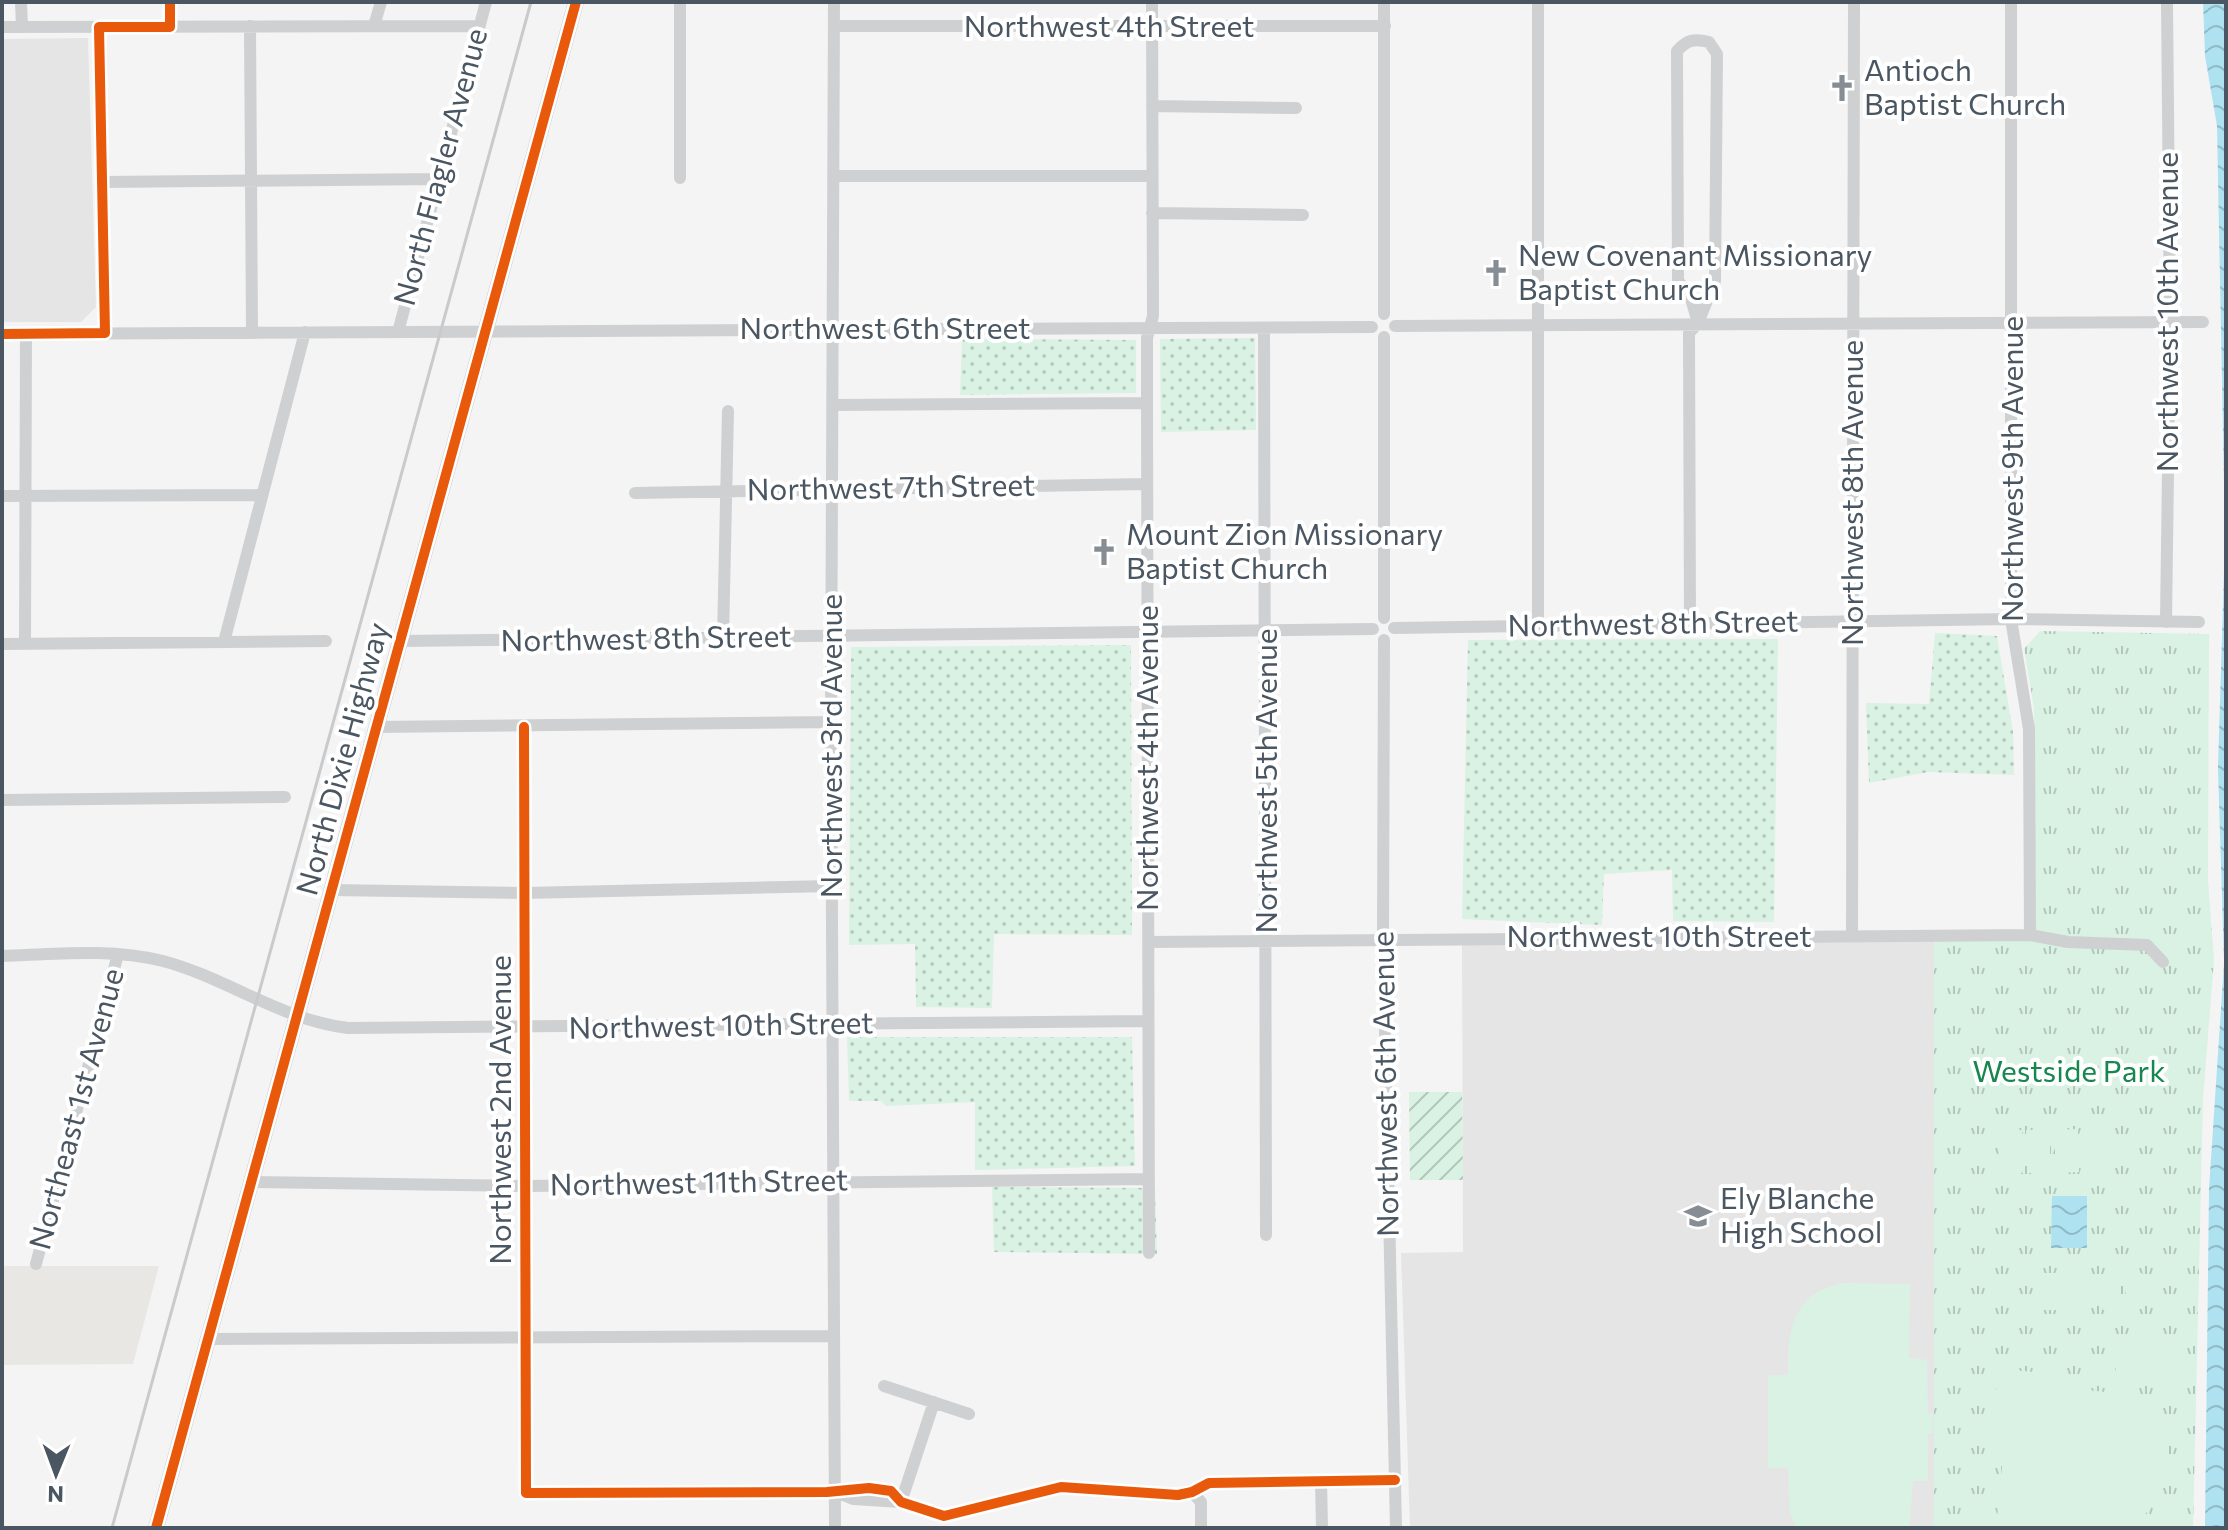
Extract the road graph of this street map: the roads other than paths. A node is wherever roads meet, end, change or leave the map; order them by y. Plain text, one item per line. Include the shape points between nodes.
1 (21, 2) edge
2 (170, 2) edge
3 (381, 2) edge
4 (486, 2) edge
5 (576, 2) edge
6 (680, 2) edge
7 (834, 2) edge
8 (1152, 2) edge
9 (1384, 2) edge
10 (1538, 2) edge
11 (1854, 2) edge
12 (2011, 2) edge
13 (2167, 2) edge
14 (250, 26) junction
15 (374, 26) junction
16 (478, 26) junction
17 (834, 26) junction
18 (1385, 26) junction
19 (2, 27) edge
20 (22, 27) junction
21 (99, 27) junction
22 (170, 27) junction
23 (1151, 27) junction
24 (1152, 106) junction
25 (1296, 108) dead end
26 (834, 176) junction
27 (1152, 176) junction
28 (680, 178) dead end
29 (437, 179) junction
30 (252, 180) junction
31 (102, 182) junction
32 (1152, 213) junction
33 (1303, 215) dead end
34 (1384, 314) junction
35 (2012, 322) junction
36 (2203, 322) dead end
37 (1698, 323) junction
38 (1852, 323) junction
39 (2170, 323) junction
40 (1539, 324) junction
41 (1395, 326) junction
42 (1372, 327) junction
43 (1149, 328) junction
44 (1264, 328) junction
45 (834, 329) junction
46 (252, 332) junction
47 (305, 332) junction
48 (398, 332) junction
49 (105, 333) junction
50 (485, 333) junction
51 (2, 334) edge
52 (26, 334) junction
53 (1384, 337) junction
54 (1147, 403) junction
55 (834, 405) junction
56 (728, 411) dead end
57 (1147, 484) junction
58 (834, 488) junction
59 (728, 491) junction
60 (635, 493) dead end
61 (262, 495) junction
62 (2, 496) edge
63 (26, 496) junction
64 (1384, 618) junction
65 (2011, 619) junction
66 (1854, 622) junction
67 (2166, 622) junction
68 (2199, 622) dead end
69 (1690, 623) junction
70 (1538, 624) junction
71 (1394, 628) junction
72 (1373, 629) junction
73 (1149, 630) junction
74 (1267, 630) junction
75 (831, 637) junction
76 (723, 638) junction
77 (1384, 640) junction
78 (326, 641) dead end
79 (400, 641) junction
80 (224, 642) junction
81 (25, 643) junction
82 (2, 644) edge
83 (831, 722) junction
84 (376, 727) junction
85 (524, 727) junction
86 (285, 797) dead end
87 (2, 800) edge
88 (831, 886) junction
89 (331, 890) junction
90 (525, 893) junction
91 (2030, 935) junction
92 (1852, 936) junction
93 (1383, 939) junction
94 (1149, 942) junction
95 (1267, 942) junction
96 (118, 954) junction
97 (2, 956) edge
98 (2163, 962) dead end
99 (295, 1018) junction
100 (1147, 1021) junction
101 (831, 1024) junction
102 (525, 1028) junction
103 (1148, 1179) junction
104 (832, 1181) junction
105 (251, 1182) junction
106 (526, 1186) junction
107 (1266, 1235) dead end
108 (1149, 1253) dead end
109 (36, 1264) dead end
110 (832, 1336) junction
111 (208, 1339) junction
112 (525, 1340) junction
113 (884, 1386) dead end
114 (934, 1402) junction
115 (969, 1414) dead end
116 (1321, 1480) junction
117 (1395, 1480) junction
118 (835, 1491) junction
119 (1192, 1492) junction
120 (901, 1502) junction
121 (156, 1528) edge
122 (835, 1528) edge
123 (1201, 1528) edge
124 (1322, 1528) edge
125 (1396, 1528) edge

1 - 20 street
2 - 22 street
3 - 15 street
4 - 16 street, North Flagler Avenue
5 - 50 main road, North Dixie Highway
6 - 28 street
7 - 17 street, Northwest 3rd Avenue
8 - 23 street, Northwest 4th Avenue
9 - 18 street
10 - 40 street
11 - 38 street, Northwest 8th Avenue
12 - 35 street, Northwest 9th Avenue
13 - 39 street, Northwest 10th Avenue
14 - 15 street
14 - 22 street
14 - 30 street
15 - 16 street
16 - 29 street, North Flagler Avenue
17 - 23 street, Northwest 4th Street
17 - 26 street, Northwest 3rd Avenue
18 - 23 street, Northwest 4th Street
18 - 34 street
19 - 20 street
20 - 21 street
21 - 22 street
21 - 31 street
23 - 24 street, Northwest 4th Avenue
24 - 25 street
24 - 27 street, Northwest 4th Avenue
26 - 27 street
26 - 45 street, Northwest 3rd Avenue
27 - 32 street, Northwest 4th Avenue
29 - 30 street
29 - 48 street, North Flagler Avenue
30 - 31 street
30 - 46 street
31 - 49 street
32 - 33 street
32 - 43 street, Northwest 4th Avenue
34 - 41 street
34 - 42 street
35 - 38 street
35 - 39 street
35 - 65 street, Northwest 9th Avenue
36 - 39 street
37 - 37 street via 1690,295 1678,281 1677,51 1697,38 1709,42 1717,54 1715,281
37 - 38 street
37 - 40 street
37 - 69 street via 1689,333
38 - 66 street, Northwest 8th Avenue
39 - 67 street, Northwest 10th Avenue
40 - 41 street
40 - 70 street
41 - 53 street
42 - 44 street, Northwest 6th Street
42 - 53 street
43 - 44 street, Northwest 6th Street
43 - 45 street, Northwest 6th Street
43 - 54 street, Northwest 4th Avenue
44 - 74 street, Northwest 5th Avenue
45 - 50 street, Northwest 6th Street
45 - 55 street, Northwest 3rd Avenue
46 - 47 street, Northwest 6th Street
46 - 49 street, Northwest 6th Street
47 - 48 street, Northwest 6th Street
47 - 61 street
48 - 50 street, Northwest 6th Street
49 - 52 street, Northwest 6th Street
50 - 79 main road, North Dixie Highway
51 - 52 street, Northwest 6th Street
52 - 63 street
53 - 64 street
54 - 55 street
54 - 57 street, Northwest 4th Avenue
55 - 58 street, Northwest 3rd Avenue
56 - 59 street
57 - 58 street, Northwest 7th Street
57 - 73 street, Northwest 4th Avenue
58 - 59 street, Northwest 7th Street
58 - 75 street, Northwest 3rd Avenue
59 - 60 street, Northwest 7th Street
59 - 76 street
61 - 63 street
61 - 80 street
62 - 63 street
63 - 81 street
64 - 71 street
64 - 72 street
65 - 66 street, Northwest 8th Street
65 - 67 street, Northwest 8th Street
65 - 91 street, Northwest 9th Avenue via 2029,729
66 - 69 street, Northwest 8th Street
66 - 92 street, Northwest 8th Avenue
67 - 68 street, Northwest 8th Street
69 - 70 street, Northwest 8th Street
70 - 71 street, Northwest 8th Street
71 - 77 street
72 - 74 street, Northwest 8th Street
72 - 77 street
73 - 74 street, Northwest 8th Street
73 - 75 street, Northwest 8th Street
73 - 94 street, Northwest 4th Avenue
74 - 95 street, Northwest 5th Avenue
75 - 76 street, Northwest 8th Street
75 - 83 street, Northwest 3rd Avenue
76 - 79 street, Northwest 8th Street
77 - 93 street, Northwest 6th Avenue
78 - 80 street
79 - 84 main road, North Dixie Highway
80 - 81 street
81 - 82 street
83 - 85 street
83 - 88 street, Northwest 3rd Avenue
84 - 85 street
84 - 89 main road, North Dixie Highway
85 - 90 street, Northwest 2nd Avenue
86 - 87 street
88 - 90 street
88 - 101 street, Northwest 3rd Avenue
89 - 90 street
89 - 99 main road, North Dixie Highway
90 - 102 street, Northwest 2nd Avenue
91 - 92 street, Northwest 10th Street
91 - 98 street, Northwest 10th Street via 2147,945
92 - 93 street, Northwest 10th Street
93 - 95 street, Northwest 10th Street
93 - 117 street, Northwest 6th Avenue
94 - 95 street, Northwest 10th Street
94 - 100 street, Northwest 4th Avenue
95 - 107 street, Northwest 5th Avenue
96 - 97 street, Northwest 10th Street
96 - 99 street, Northwest 10th Street via 165,962
96 - 109 street, Northeast 1st Avenue
99 - 102 street, Northwest 10th Street via 348,1028
99 - 105 main road, North Dixie Highway
100 - 101 street, Northwest 10th Street
100 - 103 street, Northwest 4th Avenue
101 - 102 street, Northwest 10th Street
101 - 104 street, Northwest 3rd Avenue
102 - 106 street, Northwest 2nd Avenue
103 - 104 street, Northwest 11th Street
103 - 108 street, Northwest 4th Avenue
104 - 106 street, Northwest 11th Street
104 - 110 street, Northwest 3rd Avenue
105 - 106 street, Northwest 11th Street
105 - 111 main road, North Dixie Highway
106 - 112 street, Northwest 2nd Avenue
110 - 112 street
110 - 118 street, Northwest 3rd Avenue
111 - 112 street
111 - 121 main road, North Dixie Highway
112 - 118 street, Northwest 2nd Avenue via 526,1493
113 - 114 street
114 - 115 street
114 - 120 street
116 - 117 street
116 - 119 street via 1209,1483
116 - 124 street
117 - 125 street, Northwest 6th Avenue
118 - 120 street via 876,1488 891,1491
118 - 122 street, Northwest 3rd Avenue
119 - 120 street via 1061,1487 944,1516
119 - 123 street via 1201,1502

